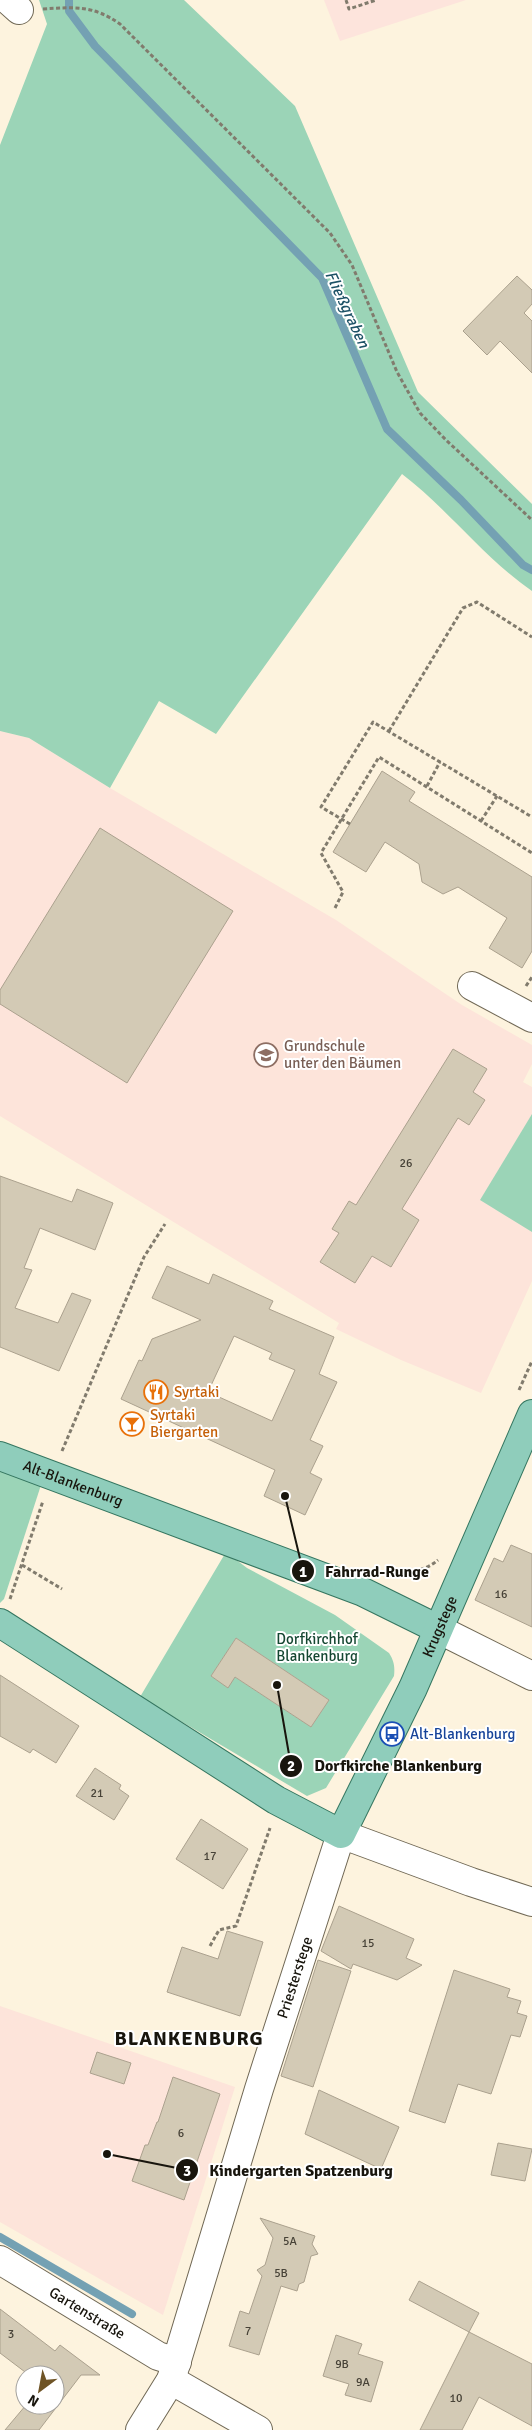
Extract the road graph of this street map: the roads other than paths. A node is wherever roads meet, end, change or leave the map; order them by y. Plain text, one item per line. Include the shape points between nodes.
1 (472, 986) dead end
2 (532, 1018) edge
3 (524, 1405) edge
4 (0, 1456) edge
5 (5, 1612) edge
6 (438, 1629) junction
7 (532, 1676) edge
8 (341, 1834) junction
9 (532, 1902) edge
10 (0, 2260) edge
11 (174, 2371) junction
12 (140, 2430) edge
13 (258, 2430) edge

1 - 2 street
3 - 6 main road, Krugstege
4 - 6 main road, Alt-Blankenburg via 364,1592
5 - 8 main road via 276,1800
6 - 7 street, Alt-Blankenburg
6 - 8 main road, Krugstege via 382,1755
8 - 9 street
8 - 11 street, Priesterstege via 256,2098
10 - 11 street, Gartenstraße via 158,2356
11 - 12 street, Priesterstege
11 - 13 street, Gartenstraße

